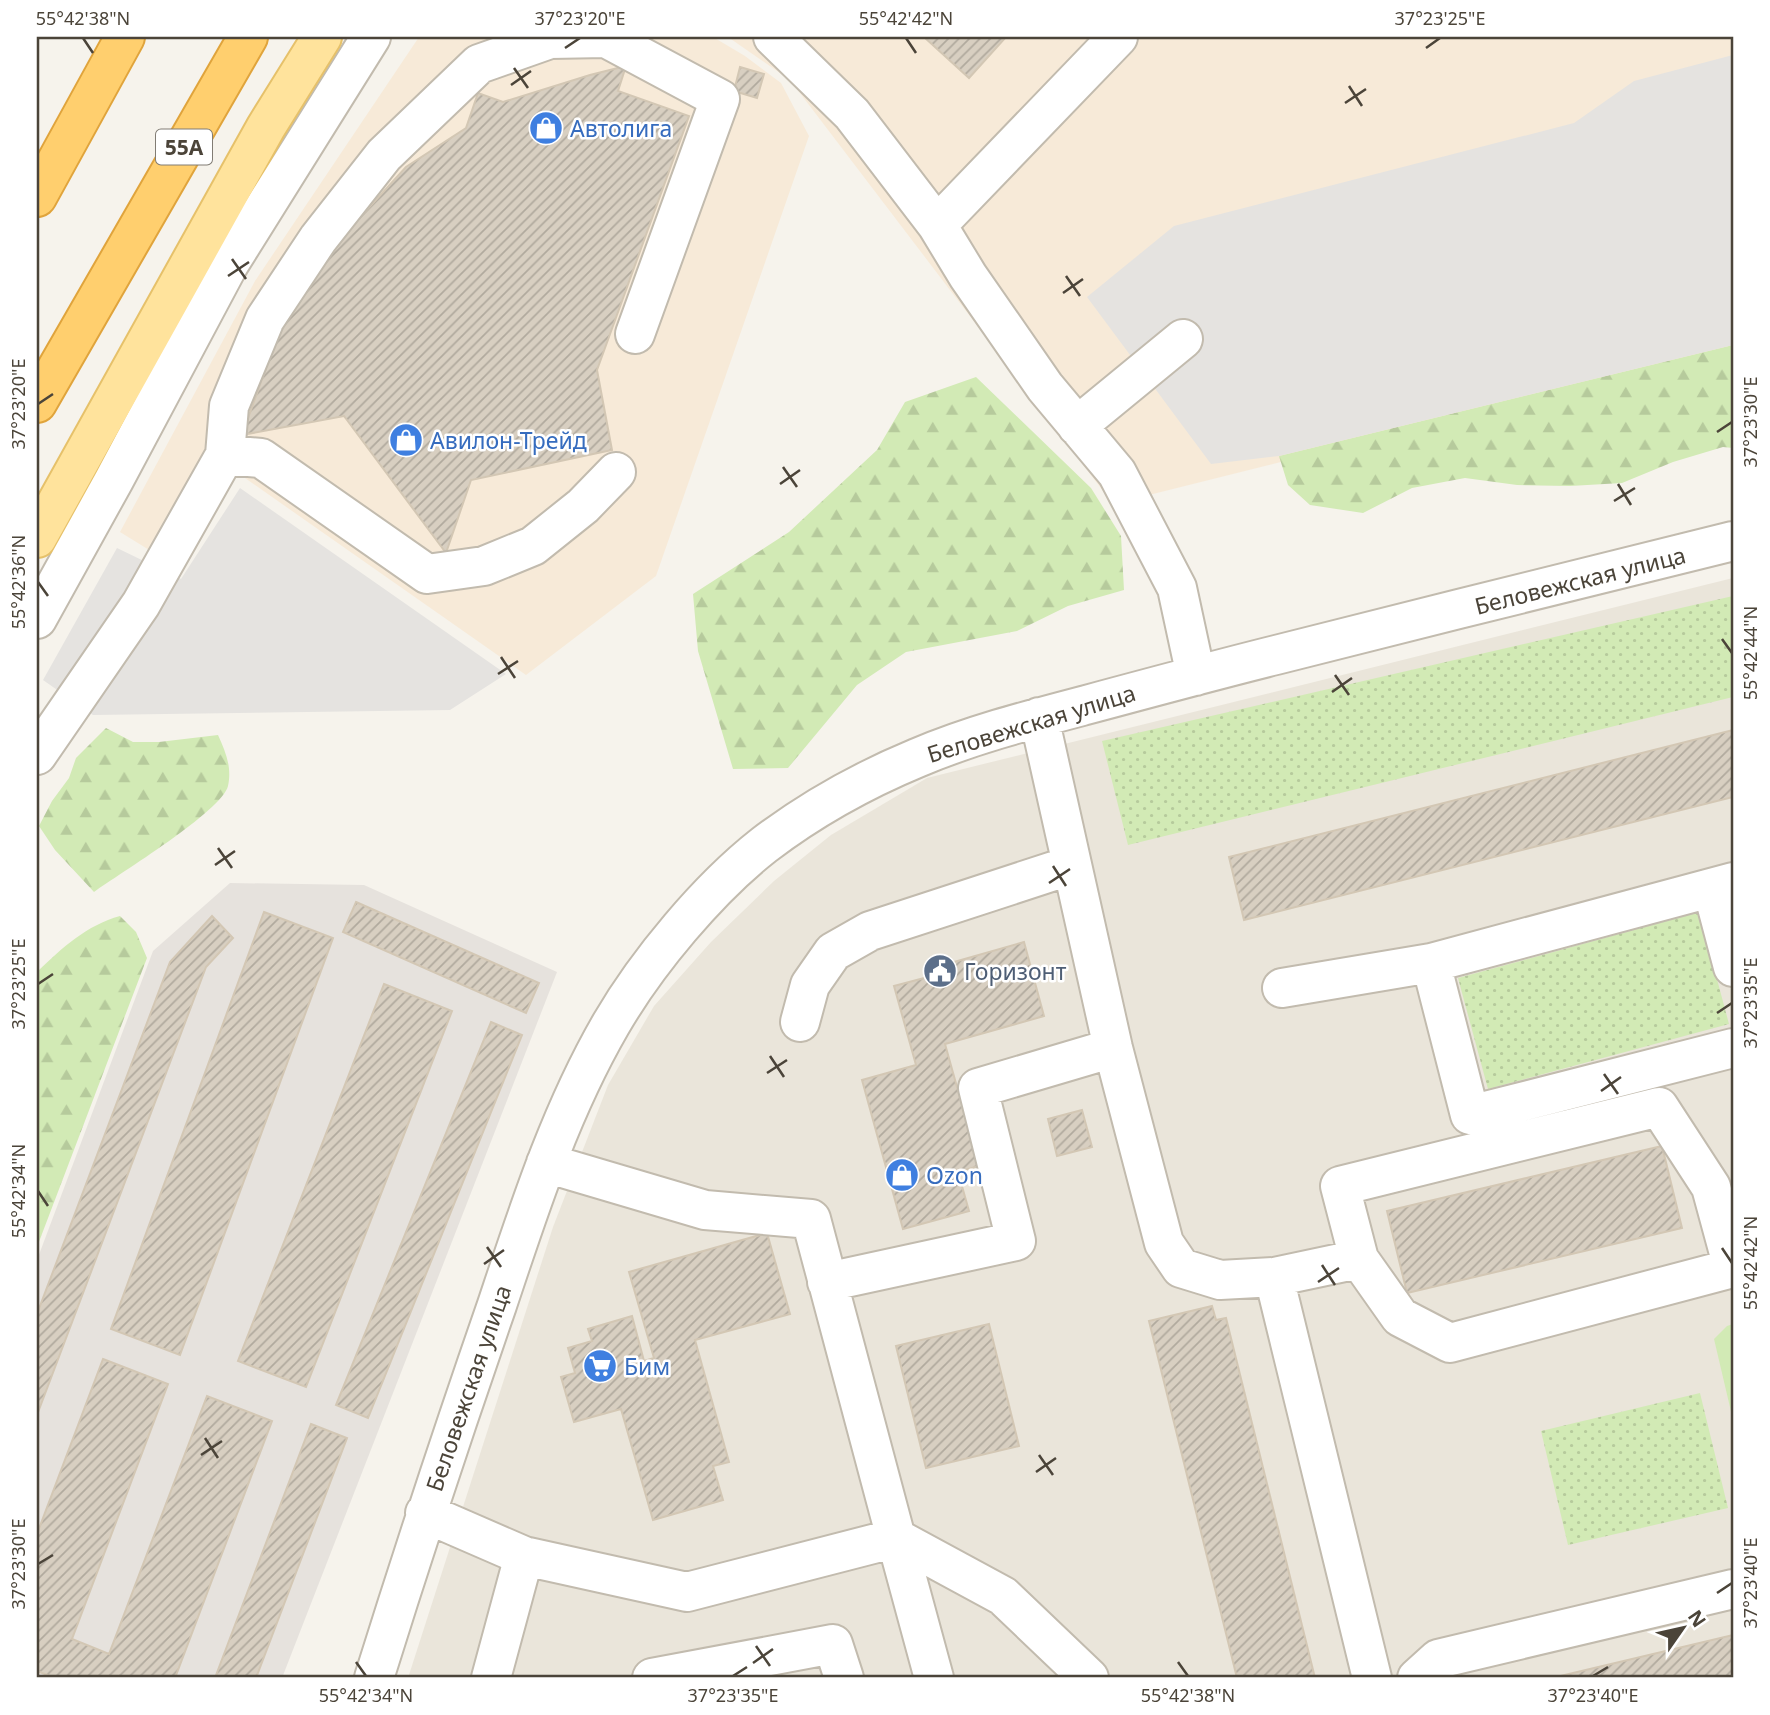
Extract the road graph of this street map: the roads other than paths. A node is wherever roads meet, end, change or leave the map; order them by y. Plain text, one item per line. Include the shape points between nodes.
1 (125, 37) edge
2 (248, 37) edge
3 (322, 37) edge
4 (371, 37) edge
5 (773, 37) edge
6 (1118, 37) edge
7 (37, 197) edge
8 (937, 225) junction
9 (635, 334) dead end
10 (1183, 339) dead end
11 (37, 403) edge
12 (1077, 426) junction
13 (225, 455) junction
14 (616, 472) dead end
15 (37, 538) edge
16 (1733, 541) edge
17 (37, 619) edge
18 (1196, 676) junction
19 (1039, 718) junction
20 (37, 755) edge
21 (1072, 865) junction
22 (1723, 885) edge
23 (1431, 962) junction
24 (1733, 967) edge
25 (1282, 988) dead end
26 (800, 1022) dead end
27 (1113, 1048) junction
28 (1733, 1048) edge
29 (546, 1163) junction
30 (1359, 1259) junction
31 (1274, 1277) junction
32 (827, 1282) junction
33 (425, 1513) junction
34 (896, 1538) junction
35 (524, 1556) junction
36 (1733, 1589) edge
37 (374, 1678) edge
38 (491, 1678) edge
39 (652, 1678) edge
40 (844, 1678) edge
41 (934, 1678) edge
42 (1089, 1678) edge
43 (1372, 1678) edge
44 (1417, 1678) edge

1 - 7 highway
2 - 11 highway, 55А
3 - 15 main road via 266,127
4 - 17 street via 229,264
5 - 8 street via 852,114
6 - 8 street
8 - 12 street via 1045,387
9 - 13 street via 720,99 606,38 550,40 479,64 384,155 334,218 265,319 229,406
10 - 12 street
12 - 18 street via 1117,472 1177,588
13 - 14 street via 261,458 427,574 484,566 533,546
13 - 20 street via 141,604
16 - 18 street, Беловежская улица
18 - 19 street, Беловежская улица
19 - 21 street
19 - 29 street, Беловежская улица via 914,759 834,799 764,845 727,878 651,965 613,1020
21 - 26 street via 851,941 833,952 810,985
21 - 27 street
22 - 23 street
22 - 24 street
23 - 25 street
23 - 28 street via 1470,1115
27 - 31 street via 1164,1243 1181,1268 1220,1280
27 - 32 street via 978,1088 1016,1241
29 - 32 street via 705,1210 811,1219
29 - 33 street, Беловежская улица
30 - 30 street via 1340,1186 1659,1107 1711,1187 1733,1268 1450,1343 1400,1317
30 - 31 street
31 - 43 street
32 - 34 street
33 - 35 street
33 - 37 street, Беловежская улица
34 - 35 street via 687,1592
34 - 41 street
34 - 42 street via 1003,1596
35 - 38 street
36 - 44 street via 1438,1659
39 - 40 street via 834,1644

